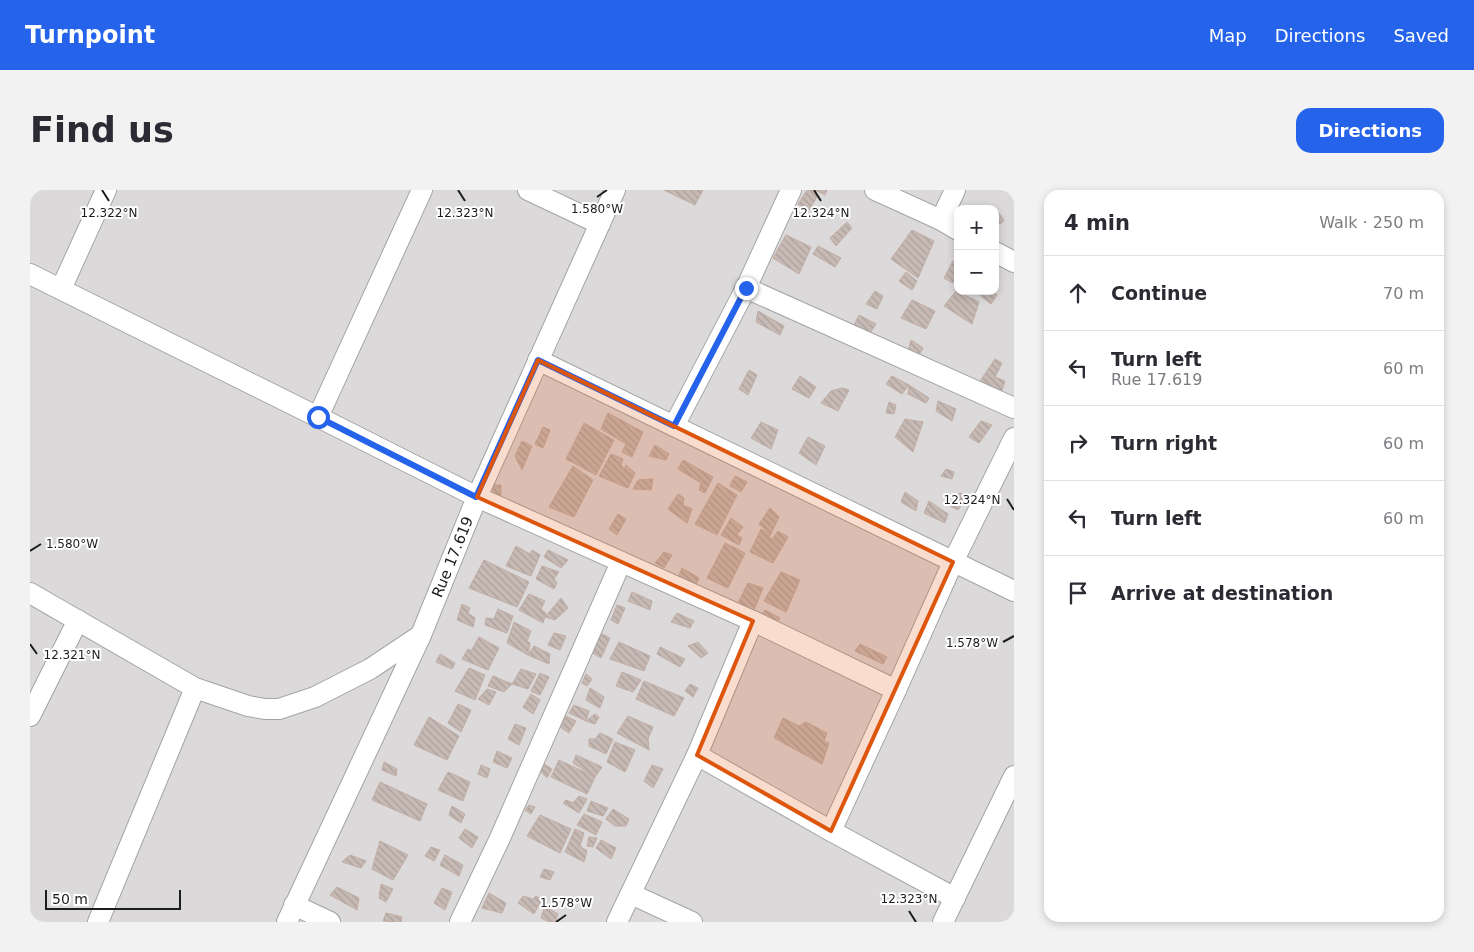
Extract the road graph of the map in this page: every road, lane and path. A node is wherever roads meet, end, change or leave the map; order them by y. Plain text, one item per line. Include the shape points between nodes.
1 (106, 190) edge
2 (422, 190) edge
3 (528, 190) edge
4 (615, 190) edge
5 (791, 190) edge
6 (875, 190) edge
7 (955, 190) edge
8 (600, 224) junction
9 (949, 225) edge
10 (999, 254) edge
11 (1014, 262) edge
12 (30, 274) edge
13 (746, 288) junction
14 (61, 289) junction
15 (538, 360) junction
16 (1014, 408) edge
17 (318, 417) junction
18 (674, 426) junction
19 (1014, 438) edge
20 (476, 497) junction
21 (621, 562) junction
22 (953, 562) junction
23 (1014, 591) edge
24 (30, 593) edge
25 (78, 620) junction
26 (753, 621) junction
27 (421, 635) junction
28 (195, 688) junction
29 (896, 690) junction
30 (30, 716) edge
31 (697, 755) junction
32 (1014, 776) edge
33 (831, 831) junction
34 (631, 894) junction
35 (955, 898) junction
36 (291, 913) edge
37 (98, 922) edge
38 (330, 922) edge
39 (460, 922) edge
40 (617, 922) edge
41 (692, 922) edge
42 (943, 922) edge

1 - 14 street
2 - 17 street
3 - 8 street
4 - 8 street, Rue 17.619
5 - 13 street
6 - 9 street
7 - 9 street
8 - 15 street, Rue 17.619
10 - 11 street
12 - 14 street
13 - 16 street
13 - 18 street
14 - 17 street
15 - 18 street
15 - 20 street, Rue 17.619
17 - 20 street
18 - 22 street
19 - 22 street
20 - 21 street
20 - 27 street, Rue 17.619
21 - 26 street
21 - 39 street
22 - 23 street
22 - 29 street
24 - 25 street
25 - 28 street
25 - 30 street
26 - 29 street
26 - 31 street
27 - 28 street via 370,669 315,697 279,709 248,706
27 - 36 street, Rue 17.619
28 - 37 street
29 - 33 street
31 - 33 street
31 - 34 street
32 - 35 street
33 - 35 street
34 - 40 street
34 - 41 street
35 - 42 street
36 - 38 street

